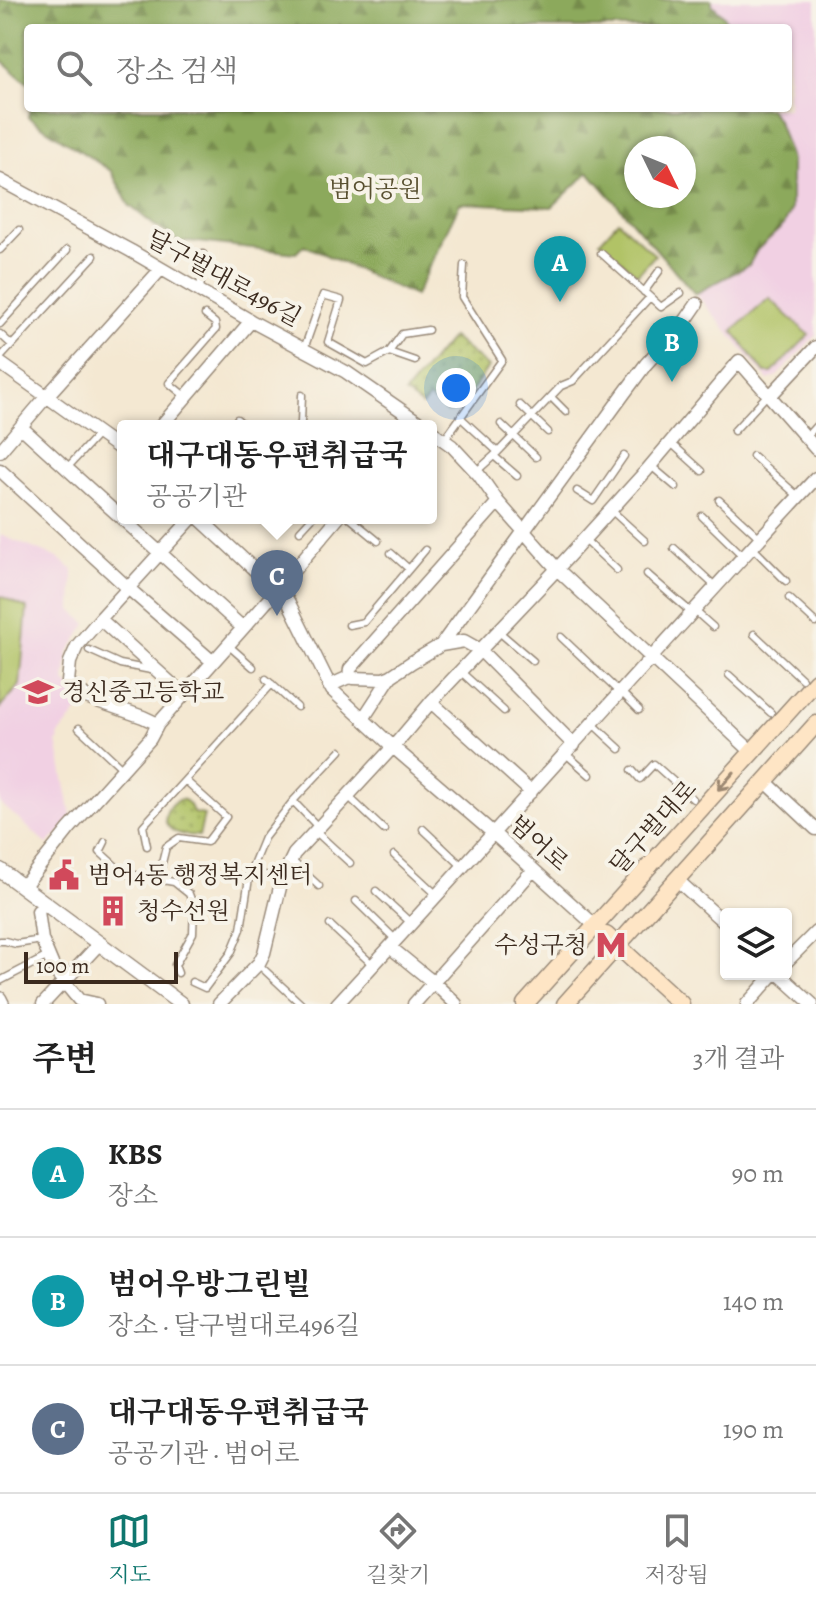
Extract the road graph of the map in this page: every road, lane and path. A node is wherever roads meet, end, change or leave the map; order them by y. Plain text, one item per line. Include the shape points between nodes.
1 (0, 180) edge
2 (19, 230) dead end
3 (0, 250) edge
4 (67, 250) dead end
5 (601, 253) dead end
6 (203, 254) dead end
7 (94, 256) dead end
8 (464, 265) dead end
9 (161, 269) junction
10 (660, 270) dead end
11 (200, 291) junction
12 (681, 293) dead end
13 (647, 295) junction
14 (697, 304) dead end
15 (205, 315) dead end
16 (251, 321) junction
17 (0, 324) edge
18 (428, 330) dead end
19 (0, 334) edge
20 (12, 345) junction
21 (816, 347) edge
22 (304, 349) junction
23 (389, 352) junction
24 (0, 360) edge
25 (415, 361) dead end
26 (770, 394) junction
27 (302, 395) dead end
28 (47, 396) junction
29 (186, 397) junction
30 (551, 397) junction
31 (520, 405) dead end
32 (566, 412) dead end
33 (460, 417) junction
34 (532, 417) junction
35 (166, 420) edge
36 (301, 420) edge
37 (413, 420) edge
38 (501, 424) dead end
39 (816, 426) edge
40 (21, 427) junction
41 (734, 431) dead end
42 (548, 432) dead end
43 (99, 433) junction
44 (437, 436) edge
45 (514, 436) junction
46 (806, 437) junction
47 (444, 440) junction
48 (670, 442) junction
49 (117, 446) edge
50 (816, 449) edge
51 (0, 451) edge
52 (496, 454) junction
53 (624, 456) dead end
54 (753, 456) dead end
55 (536, 457) dead end
56 (650, 465) junction
57 (67, 468) junction
58 (0, 470) edge
59 (702, 471) dead end
60 (476, 472) junction
61 (517, 476) dead end
62 (816, 478) edge
63 (676, 487) dead end
64 (577, 491) dead end
65 (799, 497) junction
66 (719, 500) dead end
67 (498, 502) junction
68 (611, 510) junction
69 (117, 514) edge
70 (702, 516) dead end
71 (128, 524) edge
72 (187, 524) edge
73 (205, 524) edge
74 (306, 524) edge
75 (333, 524) edge
76 (357, 524) edge
77 (300, 531) dead end
78 (523, 532) junction
79 (584, 539) junction
80 (378, 541) dead end
81 (645, 541) dead end
82 (752, 547) junction
83 (674, 548) dead end
84 (425, 550) dead end
85 (160, 553) junction
86 (391, 553) dead end
87 (409, 569) junction
88 (557, 569) junction
89 (617, 570) dead end
90 (647, 574) dead end
91 (786, 581) dead end
92 (716, 587) junction
93 (128, 588) junction
94 (276, 591) junction
95 (789, 598) dead end
96 (694, 612) junction
97 (100, 619) junction
98 (816, 623) edge
99 (349, 625) dead end
100 (713, 627) dead end
101 (243, 628) junction
102 (498, 631) junction
103 (754, 634) dead end
104 (561, 637) dead end
105 (228, 645) junction
106 (441, 645) junction
107 (89, 650) dead end
108 (480, 650) junction
109 (652, 658) junction
110 (533, 661) dead end
111 (213, 662) junction
112 (253, 667) dead end
113 (460, 671) junction
114 (159, 672) junction
115 (729, 675) dead end
116 (391, 676) junction
117 (349, 677) junction
118 (809, 680) edge
119 (329, 686) junction
120 (621, 693) junction
121 (184, 695) junction
122 (431, 702) junction
123 (297, 707) dead end
124 (639, 710) dead end
125 (504, 711) dead end
126 (771, 713) dead end
127 (363, 719) junction
128 (158, 724) junction
129 (593, 724) junction
130 (816, 724) edge
131 (79, 728) dead end
132 (393, 747) junction
133 (570, 749) junction
134 (620, 749) dead end
135 (340, 751) dead end
136 (752, 752) junction
137 (123, 769) junction
138 (632, 770) dead end
139 (590, 775) dead end
140 (185, 780) junction
141 (764, 780) junction
142 (531, 792) junction
143 (348, 796) junction
144 (693, 799) dead end
145 (293, 801) junction
146 (316, 829) junction
147 (423, 829) dead end
148 (816, 829) edge
149 (384, 830) dead end
150 (493, 833) junction
151 (105, 842) dead end
152 (147, 846) dead end
153 (394, 855) dead end
154 (291, 860) junction
155 (350, 863) dead end
156 (463, 867) junction
157 (0, 870) edge
158 (533, 870) junction
159 (250, 872) junction
160 (158, 879) junction
161 (282, 879) junction
162 (676, 879) junction
163 (319, 886) dead end
164 (23, 887) junction
165 (376, 891) dead end
166 (437, 895) junction
167 (356, 901) dead end
168 (38, 911) dead end
169 (720, 919) edge
170 (411, 923) junction
171 (330, 925) dead end
172 (816, 932) edge
173 (607, 935) junction
174 (42, 940) junction
175 (0, 941) edge
176 (100, 943) junction
177 (393, 944) junction
178 (48, 956) junction
179 (792, 956) edge
180 (258, 964) junction
181 (373, 965) junction
182 (178, 973) dead end
183 (771, 980) edge
184 (784, 980) edge
185 (0, 981) edge
186 (64, 981) junction
187 (192, 982) dead end
188 (434, 983) junction
189 (0, 998) edge
190 (3, 1004) edge
191 (43, 1004) edge
192 (97, 1004) edge
193 (181, 1004) edge
194 (219, 1004) edge
195 (301, 1004) edge
196 (337, 1004) edge
197 (414, 1004) edge
198 (456, 1004) edge
199 (525, 1004) edge
200 (565, 1004) edge
201 (681, 1004) edge
202 (747, 1004) edge
203 (812, 1004) edge

1 - 9 street, 달구벌대로496길
2 - 3 lane
4 - 17 lane
5 - 13 lane
6 - 11 lane
7 - 20 lane
8 - 33 lane via 462,297 502,360
9 - 11 street, 달구벌대로496길
9 - 28 street
10 - 13 lane
11 - 16 street, 달구벌대로496길
12 - 13 lane via 661,307
13 - 30 lane via 573,381
14 - 78 street
15 - 29 lane via 216,329 169,383
16 - 22 street, 달구벌대로496길
16 - 29 street
18 - 23 lane via 402,334
19 - 20 lane
20 - 24 lane
21 - 26 street
22 - 23 lane via 323,295 341,300 328,342 367,364
22 - 37 street, 달구벌대로496길
23 - 25 lane
24 - 28 street
26 - 41 lane
26 - 46 street
26 - 48 street via 739,361
27 - 36 lane
28 - 40 street
28 - 43 street
29 - 35 street
30 - 32 lane
30 - 34 lane
31 - 34 lane
33 - 47 lane
33 - 52 lane
34 - 42 lane
34 - 45 lane
38 - 45 lane
39 - 46 lane
40 - 51 street
40 - 57 street
43 - 49 street
43 - 57 lane
44 - 47 street, 달구벌대로496길
45 - 52 lane
45 - 55 lane
46 - 50 street
47 - 60 street, 달구벌대로496길
48 - 56 street
48 - 59 lane
52 - 60 lane
52 - 61 lane
53 - 64 lane via 593,501
54 - 65 lane
56 - 63 lane
56 - 68 street
57 - 69 street
58 - 93 street
60 - 67 street, 달구벌대로496길
62 - 65 street
65 - 82 street
66 - 82 lane
67 - 78 street, 달구벌대로496길
67 - 117 street via 350,669
68 - 79 street
68 - 81 lane
70 - 82 lane
71 - 85 street
72 - 85 street
73 - 94 street, 범어로
74 - 77 lane
75 - 94 street
76 - 80 lane
78 - 88 street, 달구벌대로496길
78 - 106 street
79 - 88 street
79 - 89 lane
82 - 91 lane
82 - 92 street
83 - 92 lane
84 - 87 lane
85 - 93 street
85 - 101 street
86 - 87 lane
87 - 99 lane via 364,622
88 - 102 street
88 - 109 street, 달구벌대로496길
90 - 96 lane
92 - 96 street
93 - 97 street
93 - 111 street
94 - 101 street
94 - 119 street, 범어로 via 288,601
95 - 98 lane
96 - 100 lane
96 - 109 street
97 - 114 street
97 - 128 street via 77,646 68,682 86,697
101 - 105 street
102 - 108 street
102 - 110 lane
103 - 118 lane, 달구벌대로
104 - 120 lane
105 - 111 street
105 - 112 lane
106 - 108 street via 464,641
106 - 116 street
107 - 114 lane via 120,664
108 - 113 street
108 - 133 street
109 - 120 street
109 - 136 street, 달구벌대로496길
111 - 121 street
113 - 122 street
113 - 125 lane
114 - 121 street
115 - 126 lane
116 - 117 street
116 - 127 street
117 - 119 street
118 - 136 main road, 달구벌대로
119 - 127 street, 범어로
120 - 124 lane
120 - 129 street
121 - 128 street
122 - 132 street
122 - 142 street
123 - 140 lane via 269,681
127 - 132 street, 범어로
128 - 137 street
129 - 133 street
129 - 134 lane
130 - 141 main road, 달구벌대로
131 - 137 lane
132 - 143 street
132 - 150 street, 범어로
133 - 139 lane
133 - 142 street
135 - 145 lane
136 -> 173 main road, 달구벌대로
137 - 164 street
138 - 144 lane, 달구벌대로 via 640,779 654,764
140 - 152 lane via 143,826
140 - 160 lane via 226,817 207,842 179,838 166,847
141 - 148 street
141 - 162 main road, 달구벌대로
142 - 150 street
143 - 146 street
143 - 149 lane
145 - 146 lane
145 - 159 lane via 264,838
146 - 154 street
146 - 155 lane
147 - 156 lane
150 - 156 street
150 - 158 street, 범어로
151 - 160 lane via 100,852 123,873
153 - 166 lane
154 - 161 street
154 - 163 lane
156 - 166 street
157 - 164 street
158 - 173 street, 범어로
158 - 188 street
159 - 161 lane
159 - 187 lane via 241,929 231,953 205,988
160 - 182 lane via 174,882 189,894 194,907 193,933 175,965
161 - 180 street
162 - 169 street
162 - 173 main road, 달구벌대로
164 - 176 street
165 - 170 lane
166 - 170 street
167 - 177 lane
168 - 174 street
170 - 177 street
171 - 181 lane
172 - 179 street
173 - 199 main road, 달구벌대로
173 - 200 main road, 달구벌대로
173 - 201 main road, 범어로
174 - 175 lane
174 - 178 street
176 - 186 street
176 - 193 street
177 - 181 street
177 - 188 street
178 - 185 lane
178 - 186 street
180 - 194 street
180 - 195 lane
181 - 196 street
183 - 202 street
184 - 203 street
186 - 191 street
186 - 192 street via 79,1000
188 - 197 street
188 - 198 street
189 - 190 street

